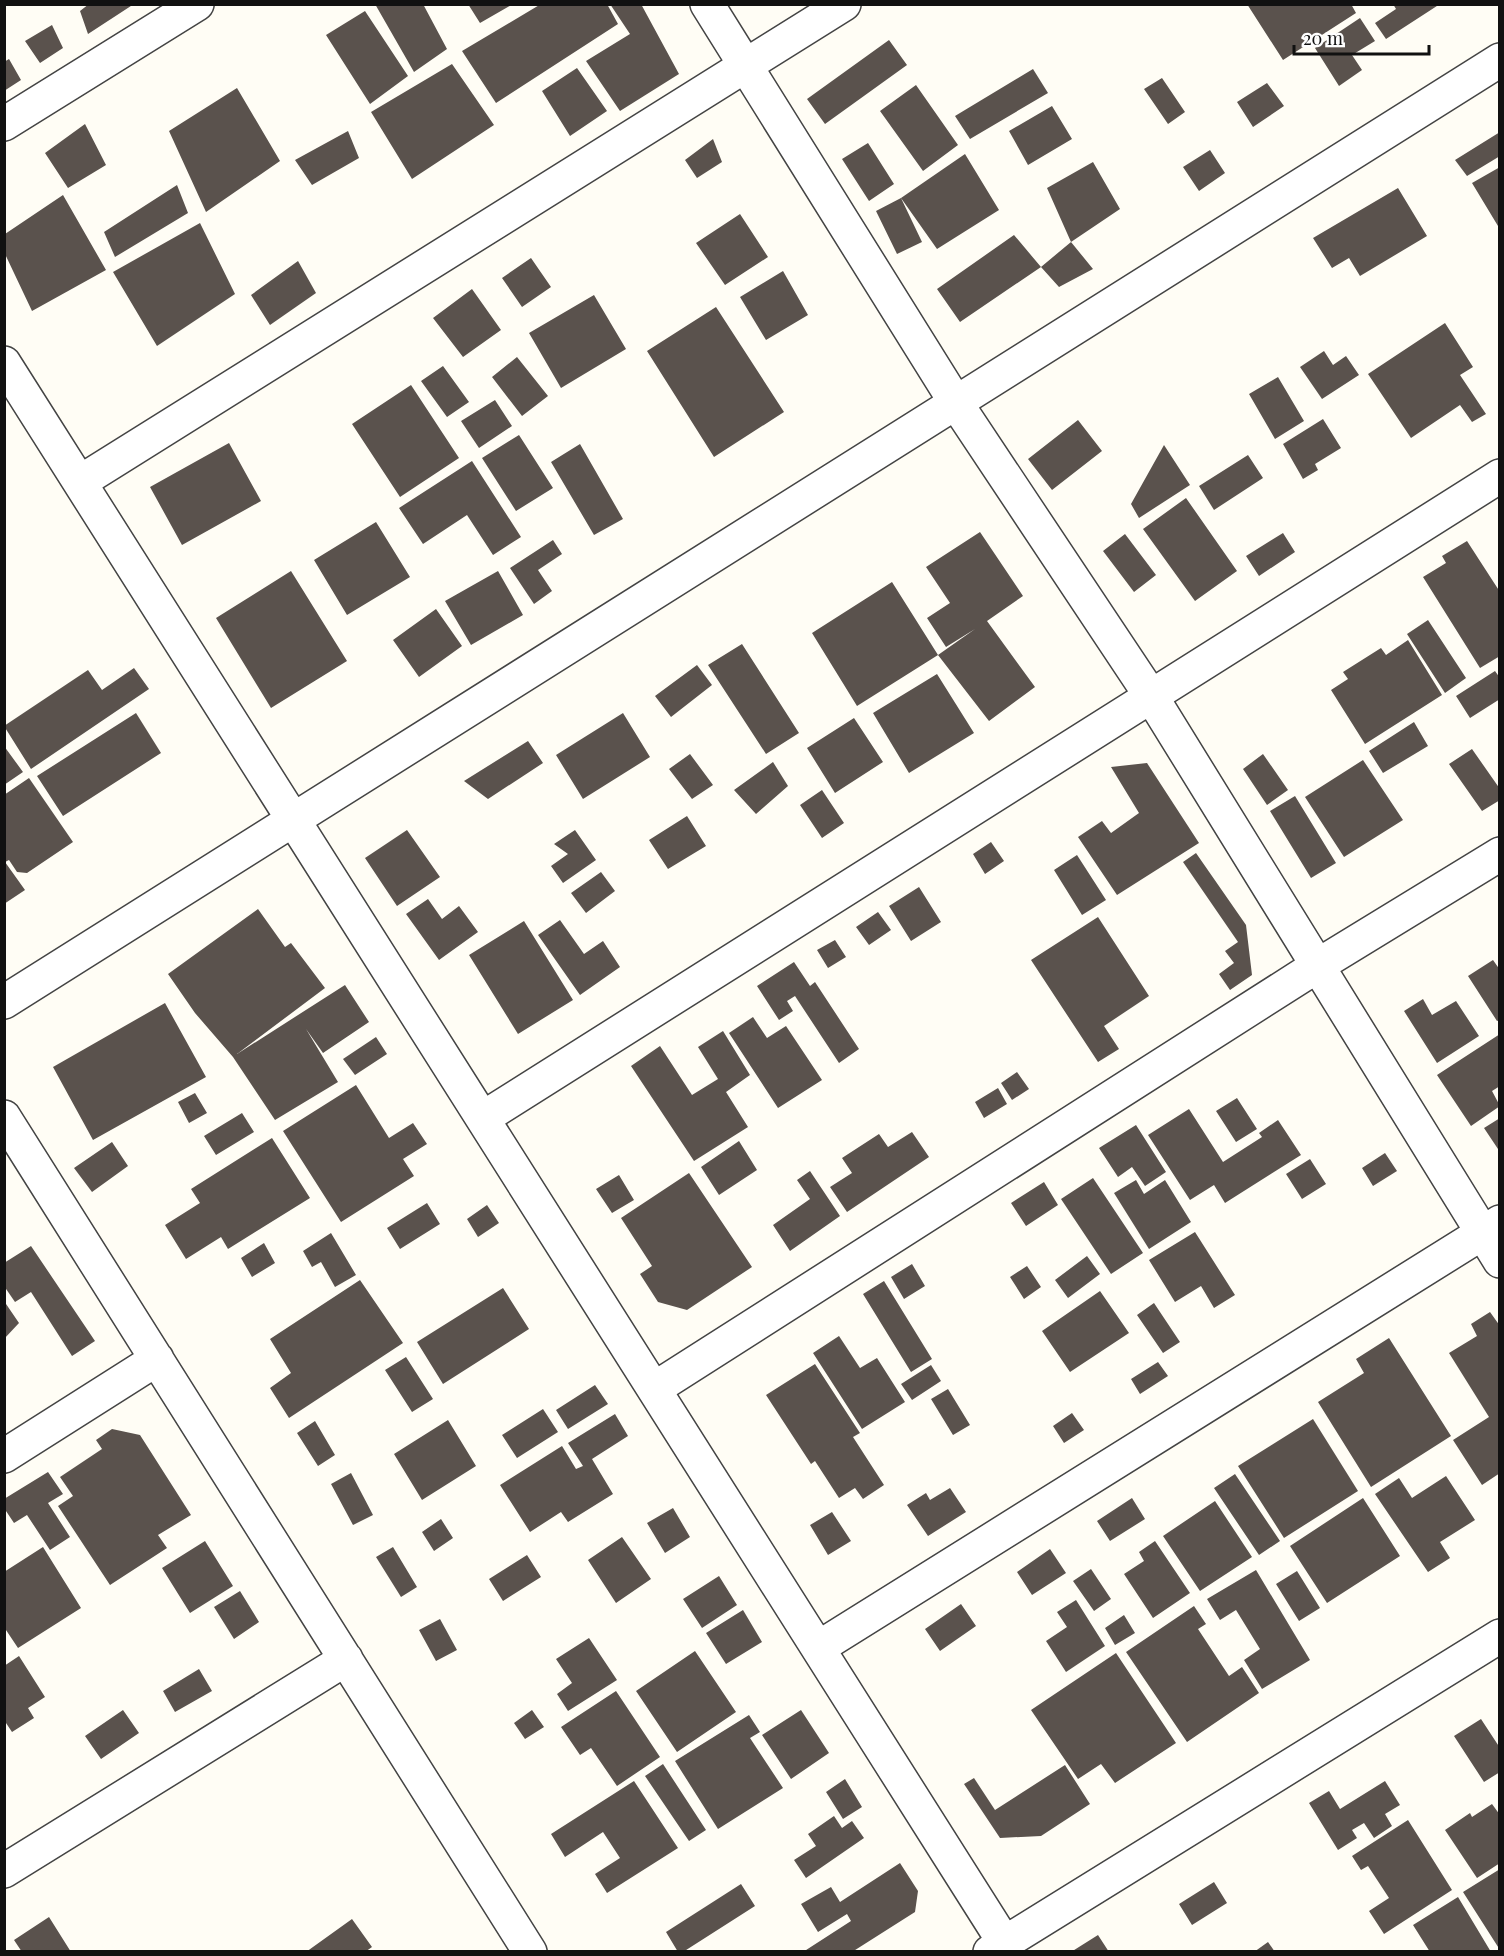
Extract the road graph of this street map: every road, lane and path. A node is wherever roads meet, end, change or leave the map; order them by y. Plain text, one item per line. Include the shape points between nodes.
1 (197, 4) edge
2 (707, 4) edge
3 (844, 4) edge
4 (1500, 60) edge
5 (745, 66) junction
6 (4, 124) edge
7 (4, 363) edge
8 (956, 403) junction
9 (1500, 476) edge
10 (80, 482) junction
11 (1150, 696) junction
12 (293, 820) junction
13 (1500, 854) edge
14 (1317, 966) junction
15 (4, 1002) edge
16 (4, 1117) edge
17 (483, 1118) junction
18 (1491, 1228) edge
19 (1500, 1261) edge
20 (157, 1359) junction
21 (654, 1389) junction
22 (4, 1456) edge
23 (1500, 1636) edge
24 (818, 1648) junction
25 (346, 1659) junction
26 (4, 1871) edge
27 (997, 1947) edge
28 (530, 1952) edge

1 - 6 street
2 - 5 street
3 - 5 street
4 - 8 street
5 - 8 street
5 - 10 street
7 - 10 street
8 - 11 street
8 - 12 street
9 - 11 street
10 - 12 street
11 - 14 street
11 - 17 street
12 - 15 street
12 - 17 street
13 - 14 street
14 - 18 street
14 - 21 street
16 - 20 street
17 - 21 street
18 - 19 street
18 - 24 street
20 - 22 street
20 - 25 street
21 - 24 street
23 - 27 street
24 - 27 street
25 - 26 street
25 - 28 street

